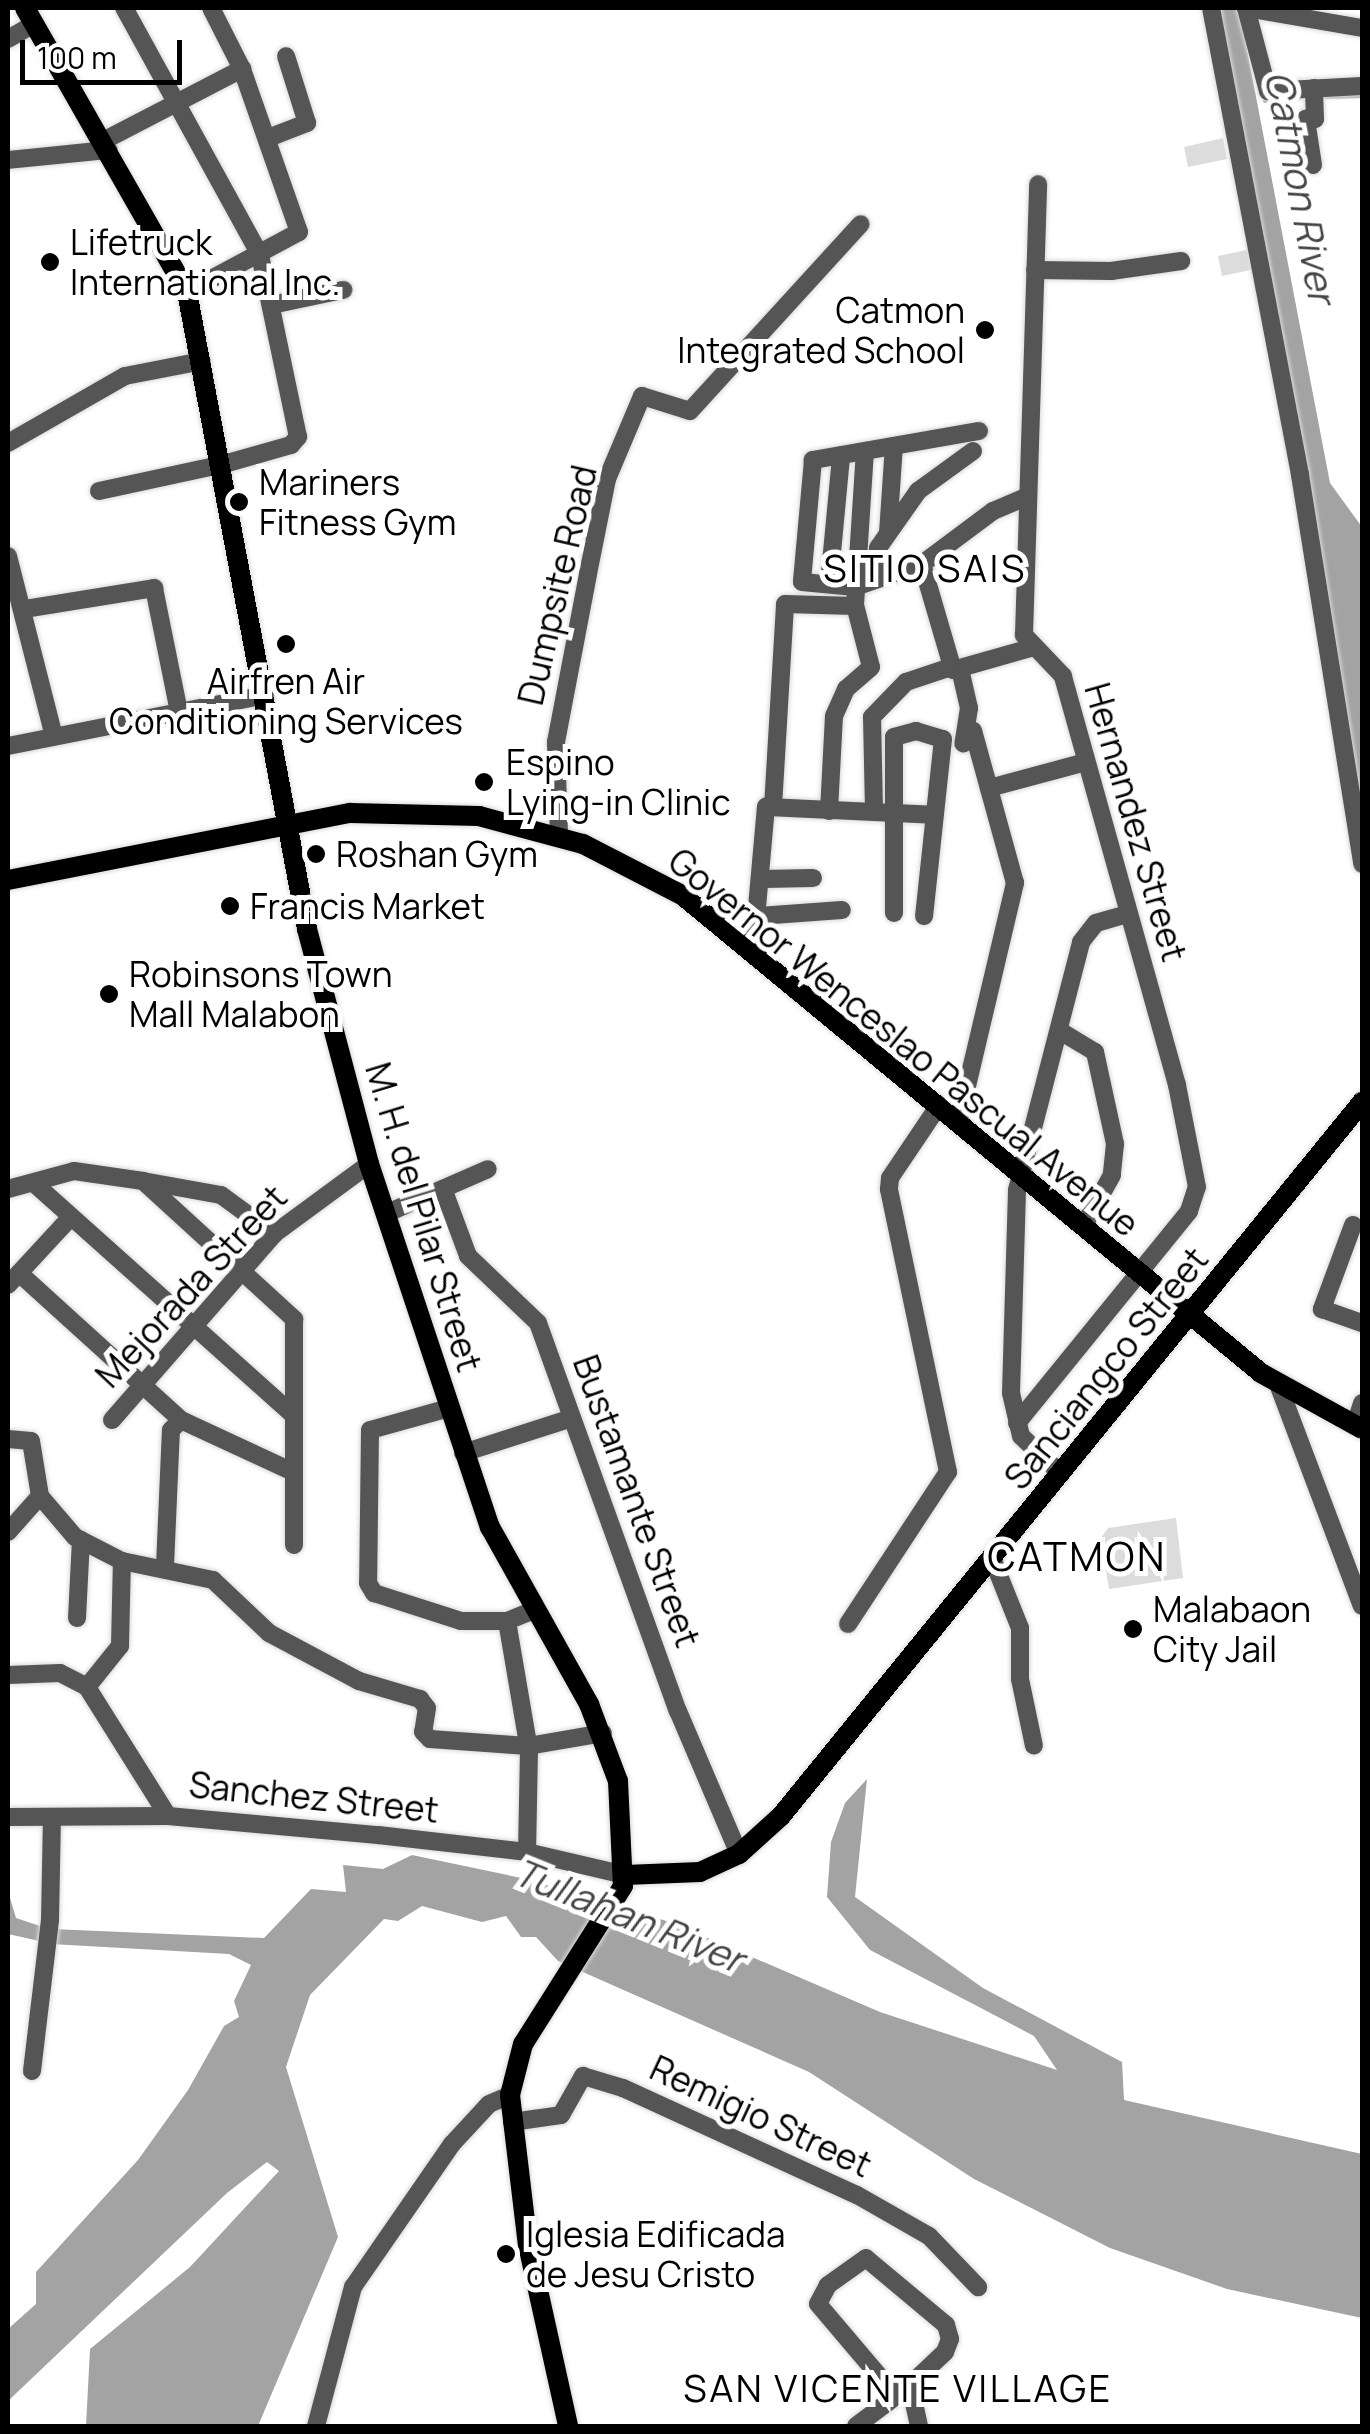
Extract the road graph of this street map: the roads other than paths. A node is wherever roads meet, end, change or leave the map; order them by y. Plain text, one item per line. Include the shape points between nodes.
1 (124, 8) edge
2 (211, 8) edge
3 (1212, 8) edge
4 (1246, 8) edge
5 (30, 16) edge
6 (1362, 28) edge
7 (8, 39) edge
8 (286, 56) dead end
9 (242, 69) junction
10 (1362, 86) edge
11 (1314, 88) junction
12 (175, 103) junction
13 (268, 138) junction
14 (106, 146) junction
15 (8, 160) edge
16 (1313, 165) dead end
17 (1038, 184) dead end
18 (861, 224) dead end
19 (260, 255) junction
20 (1181, 261) dead end
21 (1035, 270) junction
22 (343, 290) dead end
23 (187, 292) junction
24 (271, 306) junction
25 (202, 361) junction
26 (978, 431) dead end
27 (8, 443) edge
28 (894, 446) junction
29 (973, 451) dead end
30 (865, 452) junction
31 (841, 456) junction
32 (224, 464) junction
33 (99, 491) dead end
34 (1023, 498) junction
35 (888, 533) junction
36 (8, 556) edge
37 (922, 564) junction
38 (877, 579) junction
39 (829, 584) junction
40 (855, 587) junction
41 (855, 606) junction
42 (25, 610) junction
43 (1031, 648) junction
44 (956, 668) junction
45 (265, 695) junction
46 (178, 712) junction
47 (54, 736) junction
48 (8, 746) edge
49 (1086, 762) junction
50 (989, 788) junction
51 (773, 807) junction
52 (829, 810) junction
53 (874, 811) junction
54 (896, 812) junction
55 (934, 814) junction
56 (289, 824) junction
57 (558, 834) junction
58 (1362, 864) edge
59 (813, 878) dead end
60 (763, 879) junction
61 (8, 880) edge
62 (842, 910) dead end
63 (894, 913) dead end
64 (1127, 914) junction
65 (760, 916) junction
66 (924, 916) dead end
67 (753, 952) junction
68 (1060, 1030) junction
69 (1362, 1102) edge
70 (940, 1105) junction
71 (959, 1120) junction
72 (369, 1164) junction
73 (488, 1169) dead end
74 (1020, 1174) junction
75 (143, 1181) junction
76 (36, 1185) junction
77 (8, 1189) edge
78 (444, 1190) junction
79 (385, 1214) junction
80 (70, 1218) junction
81 (1353, 1225) dead end
82 (1084, 1226) junction
83 (274, 1234) junction
84 (241, 1269) junction
85 (1139, 1275) junction
86 (13, 1279) edge
87 (1191, 1318) junction
88 (1362, 1323) edge
89 (192, 1326) junction
90 (140, 1382) junction
91 (1278, 1384) junction
92 (1362, 1403) edge
93 (449, 1408) junction
94 (292, 1414) junction
95 (572, 1418) junction
96 (112, 1420) dead end
97 (180, 1420) junction
98 (1017, 1423) junction
99 (1359, 1427) edge
100 (8, 1439) edge
101 (463, 1453) junction
102 (291, 1471) junction
103 (1062, 1474) junction
104 (40, 1496) junction
105 (8, 1532) edge
106 (81, 1540) junction
107 (294, 1545) dead end
108 (992, 1558) junction
109 (122, 1561) junction
110 (165, 1566) junction
111 (1362, 1606) edge
112 (532, 1611) junction
113 (77, 1618) dead end
114 (508, 1621) junction
115 (848, 1624) dead end
116 (8, 1674) edge
117 (87, 1686) junction
118 (603, 1733) junction
119 (528, 1746) junction
120 (1034, 1746) dead end
121 (8, 1816) edge
122 (168, 1816) junction
123 (52, 1820) junction
124 (526, 1852) junction
125 (739, 1854) junction
126 (624, 1875) junction
127 (32, 2071) dead end
128 (510, 2095) junction
129 (512, 2122) junction
130 (978, 2288) dead end
131 (903, 2390) junction
132 (316, 2426) edge
133 (568, 2426) edge
134 (856, 2426) edge
135 (920, 2426) edge

1 - 12 street
2 - 9 street
3 - 58 street via 1300,475
4 - 6 street
4 - 11 street via 1268,90
5 - 7 street
5 - 14 main road, M. H. del Pilar Street
8 - 13 street via 307,120
9 - 12 street
9 - 13 street
10 - 11 street
11 - 16 street via 1316,119 1306,119
12 - 14 street
12 - 19 street
13 - 19 street via 300,232
14 - 15 street
14 - 23 main road, M. H. del Pilar Street
17 - 21 street
18 - 57 street, Dumpsite Road via 690,411 643,395 608,479 556,742
19 - 23 street
19 - 24 street
20 - 21 street via 1128,270
21 - 34 street
22 - 24 street
23 - 25 main road, M. H. del Pilar Street
24 - 32 street via 298,436 291,446
25 - 27 street via 125,376
25 - 32 main road, M. H. del Pilar Street
26 - 28 street
28 - 30 street
28 - 35 street
29 - 35 street via 918,491
30 - 31 street
30 - 40 street
31 - 39 street
31 - 39 street via 812,460 800,573 802,582
32 - 33 street
32 - 45 main road, M. H. del Pilar Street
34 - 37 street via 993,511
34 - 43 street via 1024,635
35 - 38 street via 878,548
36 - 42 street
37 - 38 street
37 - 44 street
38 - 40 street
39 - 40 street
40 - 41 street
41 - 51 street via 785,604
41 - 52 street via 871,667 846,688 834,716
42 - 46 street via 154,588
42 - 47 street
43 - 44 street
43 - 49 street, Hernandez Street via 1063,676
44 - 50 street via 969,708 968,737
44 - 53 street via 906,682 872,717
45 - 46 street
45 - 56 main road, M. H. del Pilar Street
46 - 47 street
47 - 48 street
49 - 50 street
49 - 64 street, Hernandez Street
50 - 71 street via 1015,883
51 - 52 street
51 - 60 street via 762,818
52 - 53 street
53 - 54 street
54 - 55 street
54 - 55 street via 894,737 916,731 943,739
54 - 63 street
55 - 66 street
56 - 57 main road, Governor Wenceslao Pascual Avenue via 350,812 434,811
56 - 61 main road, Governor Wenceslao Pascual Avenue
56 - 72 main road, M. H. del Pilar Street via 307,928
57 - 67 main road, Governor Wenceslao Pascual Avenue via 662,882
59 - 60 street
60 - 65 street
62 - 65 street
64 - 68 street via 1088,930
64 - 85 street, Hernandez Street via 1177,1085 1197,1188 1193,1206
65 - 67 street
67 - 70 main road, Governor Wenceslao Pascual Avenue
68 - 74 street
68 - 82 street via 1096,1052 1114,1144 1112,1175
69 - 87 main road, Sanciangco Street
70 - 71 main road, Governor Wenceslao Pascual Avenue
70 - 115 street via 890,1178 890,1189 948,1472
71 - 74 main road, Governor Wenceslao Pascual Avenue
72 - 79 main road, M. H. del Pilar Street
72 - 83 street, Mejorada Street
73 - 78 street
74 - 82 main road, Governor Wenceslao Pascual Avenue
74 - 98 street via 1011,1392
75 - 76 street via 74,1171
75 - 83 street via 221,1194
75 - 84 street
76 - 77 street
76 - 80 street
78 - 79 street
78 - 95 street, Bustamante Street via 468,1256 538,1324
79 - 93 main road, M. H. del Pilar Street
80 - 86 street
80 - 89 street
81 - 88 street via 1322,1309
82 - 85 main road, Governor Wenceslao Pascual Avenue
83 - 84 street, Mejorada Street
84 - 89 street, Mejorada Street
84 - 94 street via 294,1319
85 - 87 main road, Governor Wenceslao Pascual Avenue
85 - 98 street, Hernandez Street
86 - 90 street
87 - 91 main road, Governor Wenceslao Pascual Avenue
87 - 103 main road, Sanciangco Street
89 - 90 street, Mejorada Street
89 - 94 street
90 - 96 street, Mejorada Street
90 - 97 street
91 - 99 main road, Governor Wenceslao Pascual Avenue
91 - 111 street
92 - 99 street
93 - 101 main road, M. H. del Pilar Street
93 - 114 street via 370,1430 368,1583 374,1593 462,1621
94 - 102 street
95 - 101 street
95 - 125 street, Bustamante Street via 678,1711
97 - 102 street
97 - 110 street via 171,1430
98 - 103 street
100 - 104 street via 31,1441
101 - 112 main road, M. H. del Pilar Street
102 - 107 street
103 - 108 main road, Sanciangco Street
104 - 105 street
104 - 106 street
106 - 109 street
106 - 113 street
108 - 120 street via 1020,1628 1020,1679
108 - 125 main road, Sanciangco Street via 781,1816
109 - 110 street
109 - 117 street via 120,1646
110 - 119 street via 213,1580 268,1634 359,1682 420,1699 426,1708 423,1732 430,1739
112 - 114 street
112 - 118 main road, M. H. del Pilar Street
114 - 119 street
116 - 117 street via 60,1673
117 - 122 street, Sanchez Street
118 - 119 street
118 - 126 main road, M. H. del Pilar Street via 618,1780
119 - 124 street
121 - 123 street
122 - 123 street
122 - 124 street, Sanchez Street
123 - 127 street via 50,1920
124 - 126 street, Sanchez Street
125 - 126 main road, Sanciangco Street via 700,1872
126 - 128 main road, M. H. del Pilar Street via 614,1902 523,2044
128 - 129 main road, M. H. del Pilar Street
128 - 132 street via 489,2104 452,2144 353,2287
129 - 130 street, Remigio Street via 561,2115 583,2076 623,2088 857,2195 929,2236
129 - 133 main road, M. H. del Pilar Street via 528,2245
131 - 131 street via 824,2316 818,2297 851,2265 873,2260 946,2325 945,2352
131 - 134 street
131 - 135 street

